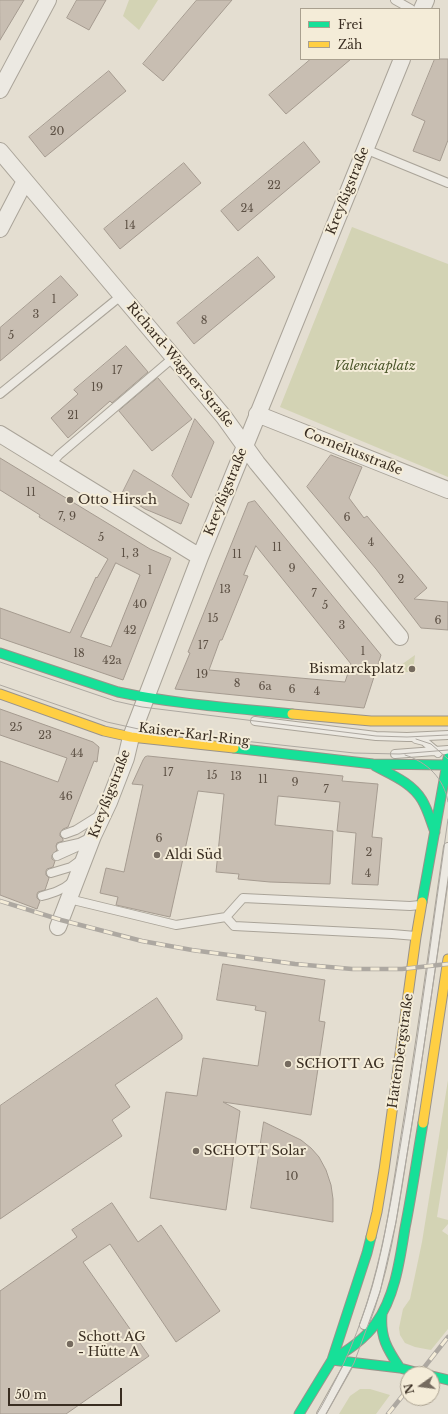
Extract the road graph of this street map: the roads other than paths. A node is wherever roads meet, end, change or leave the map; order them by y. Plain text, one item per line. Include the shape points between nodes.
1 (395, 0) edge
2 (46, 1) edge
3 (409, 8) edge
4 (402, 60) edge
5 (0, 90) edge
6 (365, 149) junction
7 (0, 151) edge
8 (25, 181) junction
9 (448, 183) edge
10 (0, 228) edge
11 (122, 295) junction
12 (174, 357) junction
13 (0, 394) edge
14 (257, 414) junction
15 (0, 434) edge
16 (245, 445) junction
17 (50, 465) junction
18 (448, 490) edge
19 (200, 557) junction
20 (400, 637) dead end
21 (0, 653) edge
22 (0, 694) edge
23 (143, 705) junction
24 (248, 720) dead end
25 (447, 721) edge
26 (131, 731) junction
27 (448, 735) edge
28 (407, 737) junction
29 (448, 750) edge
30 (334, 751) dead end
31 (437, 752) junction
32 (390, 754) dead end
33 (373, 764) junction
34 (448, 765) edge
35 (105, 810) junction
36 (436, 832) junction
37 (65, 834) dead end
38 (88, 844) junction
39 (61, 847) dead end
40 (448, 848) edge
41 (57, 856) dead end
42 (51, 873) dead end
43 (77, 878) junction
44 (42, 896) dead end
45 (69, 899) junction
46 (423, 905) junction
47 (226, 918) junction
48 (58, 927) dead end
49 (416, 936) junction
50 (448, 959) edge
51 (445, 1004) edge
52 (382, 1314) junction
53 (359, 1341) junction
54 (332, 1360) junction
55 (350, 1362) junction
56 (400, 1368) joint
57 (299, 1414) edge
58 (321, 1414) edge

1 - 3 lane
2 - 5 street
4 - 6 street, Kreyßigstraße
6 - 9 lane
6 - 14 street, Kreyßigstraße
7 - 8 street, Richard-Wagner-Straße
8 - 10 street
8 - 11 street, Richard-Wagner-Straße
11 - 12 street, Richard-Wagner-Straße
11 - 13 lane
12 - 16 street, Richard-Wagner-Straße
12 - 17 lane
14 - 16 street, Kreyßigstraße
14 - 18 street, Corneliusstraße
15 - 17 street
16 - 19 street, Kreyßigstraße
16 - 20 street, Richard-Wagner-Straße
17 - 19 street
19 - 23 street, Kreyßigstraße
21 - 23 street via 118,692
22 - 26 street, Kaiser-Karl-Ring via 104,731
23 - 25 street via 189,704 371,720
23 - 26 street, Kreyßigstraße
24 - 28 lane, Kaiser-Karl-Ring via 376,736
26 - 30 lane, Kaiser-Karl-Ring
26 - 33 street, Kaiser-Karl-Ring
26 - 35 street, Kreyßigstraße via 126,758
27 - 28 lane
28 - 31 lane via 424,741
29 - 31 lane
31 - 32 lane
31 - 34 lane
33 - 34 street
33 - 36 street via 407,783 416,792
34 - 36 street
35 - 37 lane
35 - 38 street, Kreyßigstraße
36 - 46 street, Hattenbergstraße
38 - 39 lane
38 - 41 lane
38 - 42 lane via 71,867
38 - 43 street, Kreyßigstraße
40 - 53 lane, Hattenbergstraße via 393,1217 377,1287
43 - 44 lane via 66,888
43 - 45 street, Kreyßigstraße
45 - 47 lane via 176,925
45 - 48 street, Kreyßigstraße
46 - 47 lane via 243,898
46 - 49 street, Hattenbergstraße
47 - 49 lane via 234,926
49 - 54 street, Hattenbergstraße via 377,1212 367,1253
50 - 51 street, Hattenbergstraße
51 - 52 street, Hattenbergstraße via 401,1249 392,1287
52 - 53 street, Hattenbergstraße via 373,1329
52 - 56 street, Hattenbergstraße via 380,1327 385,1346
53 - 54 street, Hattenbergstraße
53 - 55 lane, Hattenbergstraße
54 - 55 street
54 - 57 street, Hattenbergstraße
55 - 56 street
55 - 58 lane, Hattenbergstraße

